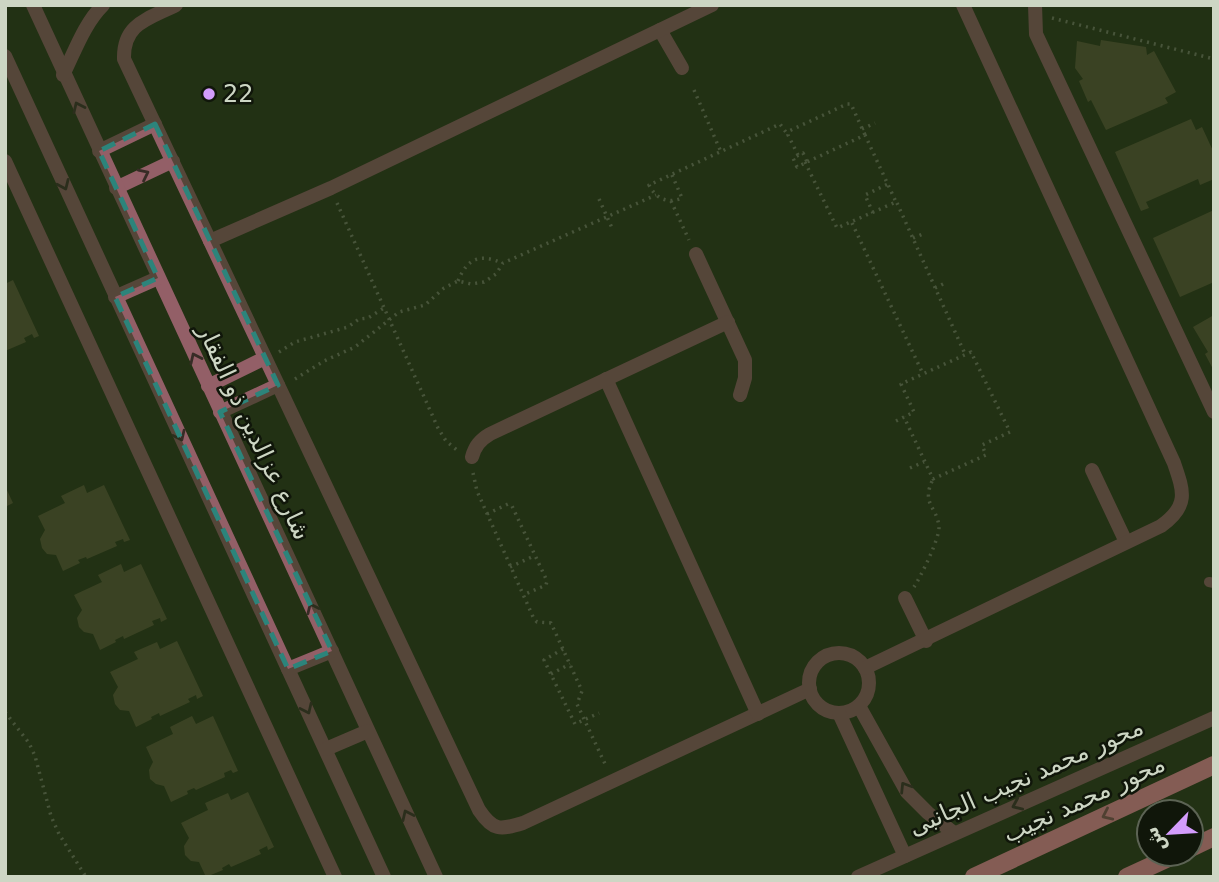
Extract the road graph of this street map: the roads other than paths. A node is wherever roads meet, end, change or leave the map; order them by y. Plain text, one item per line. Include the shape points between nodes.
1 (33, 5) edge
2 (103, 5) edge
3 (176, 5) edge
4 (712, 5) edge
5 (963, 5) edge
6 (1034, 9) edge
7 (660, 30) junction
8 (5, 56) edge
9 (681, 68) dead end
10 (64, 75) junction
11 (155, 124) junction
12 (99, 151) junction
13 (5, 161) edge
14 (173, 161) junction
15 (116, 188) junction
16 (210, 241) junction
17 (696, 254) road end
18 (158, 278) junction
19 (115, 298) junction
20 (728, 322) junction
21 (269, 358) junction
22 (606, 379) junction
23 (282, 383) junction
24 (208, 386) junction
25 (740, 395) dead end
26 (220, 412) junction
27 (1214, 412) edge
28 (472, 457) road end
29 (1092, 470) dead end
30 (1126, 542) junction
31 (905, 597) road end
32 (926, 641) junction
33 (332, 651) junction
34 (865, 668) junction
35 (288, 669) junction
36 (810, 689) junction
37 (859, 706) junction
38 (839, 713) junction
39 (758, 714) junction
40 (1214, 718) edge
41 (368, 731) junction
42 (326, 749) junction
43 (1214, 765) edge
44 (954, 833) junction
45 (905, 856) junction
46 (1147, 868) edge
47 (335, 877) edge
48 (384, 877) edge
49 (436, 877) edge
50 (858, 877) edge
51 (974, 877) edge
52 (1127, 877) edge

1 - 10 street, شارع عزالدين ذو الفقار
2 - 10 street via 85,29
3 - 11 street via 137,24 124,46 124,59
4 - 7 street
5 - 30 street via 1182,486 1174,517
6 - 27 street via 1036,33
7 - 9 street
7 - 16 street
8 -> 19 street
12 -> 10 street, شارع عزالدين ذو الفقار
11 - 12 street
11 - 14 street
12 - 15 street, شارع عزالدين ذو الفقار
13 - 47 street
15 -> 14 street
14 - 16 street
15 - 18 street, شارع عزالدين ذو الفقار
16 - 21 street
17 - 20 street
18 - 19 street
24 -> 18 street, شارع عزالدين ذو الفقار
19 -> 35 street
20 - 22 street
20 - 25 street via 745,360
21 - 23 street
21 - 24 street
22 - 28 street via 481,439
22 - 39 street
23 - 26 street
23 - 39 street via 488,823 497,828 523,823
24 - 26 street, شارع عزالدين ذو الفقار
33 -> 26 street, شارع عزالدين ذو الفقار
29 - 30 street
30 - 32 street
31 - 32 street
32 - 34 street
33 - 35 street
33 - 41 street, شارع عزالدين ذو الفقار
34 - 36 street via 849,655 828,655 813,668
34 - 37 street via 869,688
35 -> 42 street
36 - 38 street via 820,706
36 - 39 street
37 - 38 street
44 -> 37 street via 907,792
38 - 45 street
40 -> 44 street, محور محمد نجيب الجانبى
41 - 42 street
49 -> 41 street, شارع عزالدين ذو الفقار
42 - 48 street
43 -> 51 main road, محور محمد نجيب
44 - 45 street, محور محمد نجيب الجانبى
45 - 50 street, محور محمد نجيب الجانبى
46 - 52 main road

